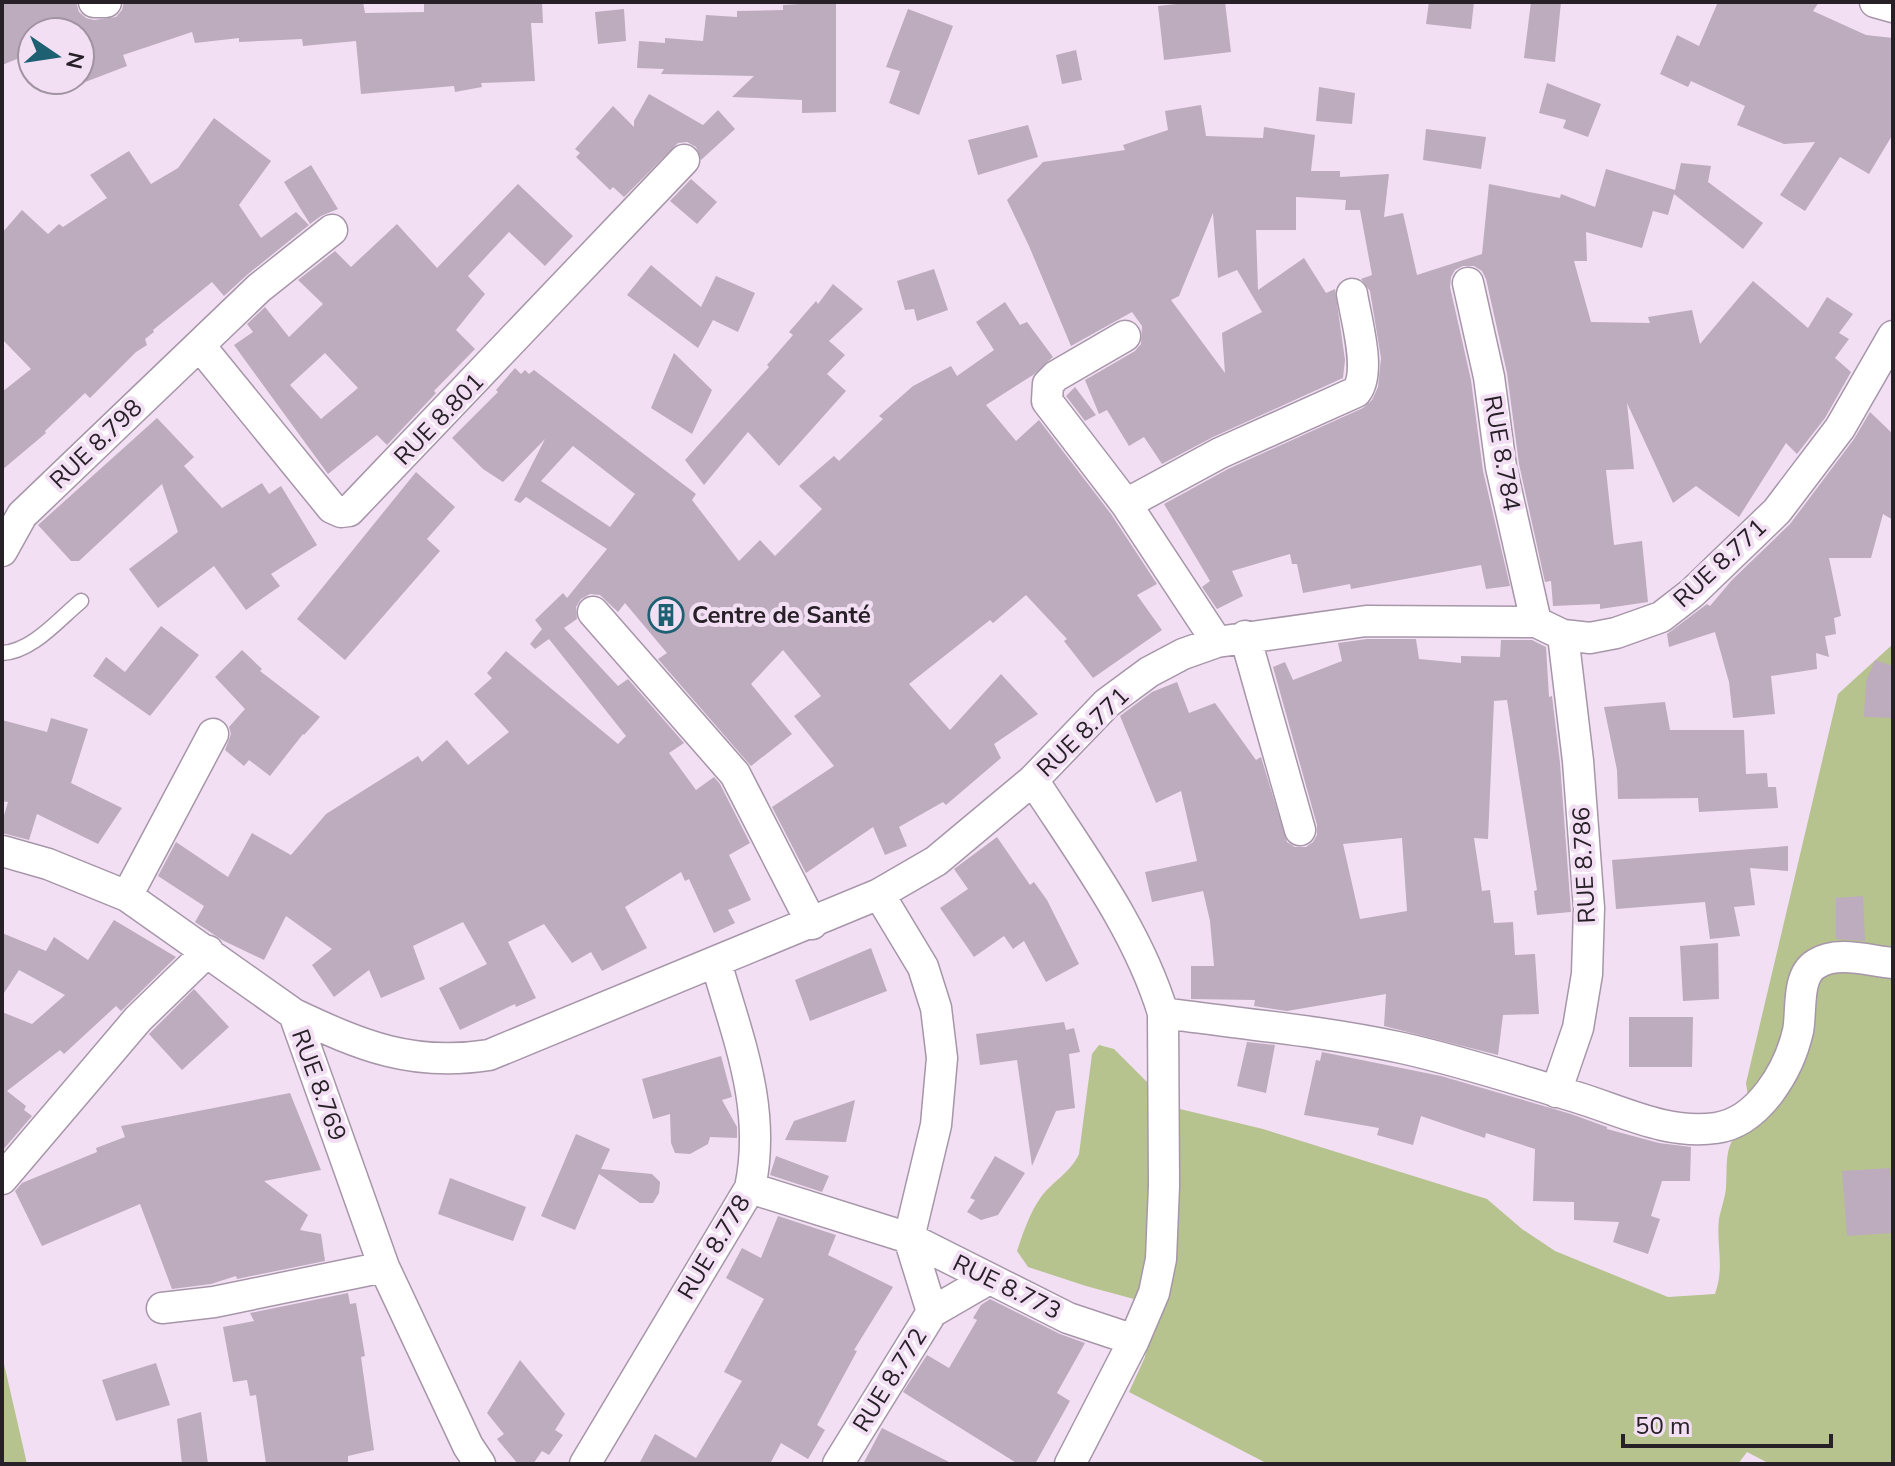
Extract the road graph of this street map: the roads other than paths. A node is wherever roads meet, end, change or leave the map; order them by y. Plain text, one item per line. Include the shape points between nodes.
1 (94, 2) edge
2 (106, 2) edge
3 (1875, 2) edge
4 (1893, 7) edge
5 (684, 160) dead end
6 (332, 230) dead end
7 (1468, 283) dead end
8 (1352, 294) dead end
9 (1125, 336) dead end
10 (1893, 336) edge
11 (200, 346) junction
12 (1126, 504) junction
13 (2, 551) edge
14 (81, 601) dead end
15 (593, 612) dead end
16 (1549, 628) junction
17 (1231, 639) junction
18 (2, 653) edge
19 (213, 734) dead end
20 (1033, 780) junction
21 (1300, 830) dead end
22 (2, 851) edge
23 (879, 894) junction
24 (127, 896) junction
25 (812, 924) junction
26 (208, 951) junction
27 (716, 962) junction
28 (1893, 963) edge
29 (1163, 1013) junction
30 (294, 1014) junction
31 (1556, 1092) junction
32 (2, 1179) edge
33 (750, 1188) junction
34 (909, 1238) junction
35 (384, 1267) junction
36 (989, 1279) junction
37 (162, 1308) dead end
38 (932, 1312) junction
39 (1134, 1340) junction
40 (480, 1464) edge
41 (585, 1464) edge
42 (838, 1464) edge
43 (1070, 1464) edge

1 - 2 street
3 - 4 street
5 - 11 street, RUE 8.801 via 349,511 332,508
6 - 11 street, RUE 8.798 via 259,288
7 - 16 street, RUE 8.784 via 1489,377 1501,467
8 - 12 street via 1364,371 1363,385 1356,392 1220,453
9 - 12 street via 1056,376 1046,392 1054,413
10 - 16 street, RUE 8.771 via 1840,428 1777,511 1692,593 1661,617 1616,633 1590,638
11 - 13 street, RUE 8.798 via 22,515
12 - 17 street
14 - 18 lane via 32,641 13,653
15 - 25 street via 735,774
16 - 17 street, RUE 8.771 via 1366,621
16 - 31 street, RUE 8.786 via 1578,761 1589,908 1587,974 1578,1028
17 - 20 street, RUE 8.771 via 1183,654 1149,672 1107,703
17 - 21 street
19 - 24 street
20 - 23 street, RUE 8.771 via 936,861
20 - 29 street via 1140,953
22 - 24 street, RUE 8.769
23 - 25 street, RUE 8.771
23 - 34 street via 923,967 936,1008 942,1058 936,1125
24 - 26 street, RUE 8.769
25 - 27 street, RUE 8.771
26 - 30 street, RUE 8.769
26 - 32 street via 138,1019
27 - 30 street, RUE 8.771 via 489,1055 455,1060 381,1051
27 - 33 street, RUE 8.778 via 755,1108 756,1160
28 - 31 street via 1842,957 1816,963 1806,973 1798,1032 1782,1073 1744,1118 1719,1128 1689,1130 1640,1120
29 - 31 street via 1400,1048
29 - 39 street via 1162,1243 1154,1293
30 - 35 street, RUE 8.769
33 - 34 street, RUE 8.773
33 - 41 street, RUE 8.778
34 - 36 street, RUE 8.773
34 - 38 street
35 - 37 street
35 - 40 street, RUE 8.769
36 - 38 street, RUE 8.772
36 - 39 street, RUE 8.773 via 1068,1318
38 - 42 street, RUE 8.772
39 - 43 street

